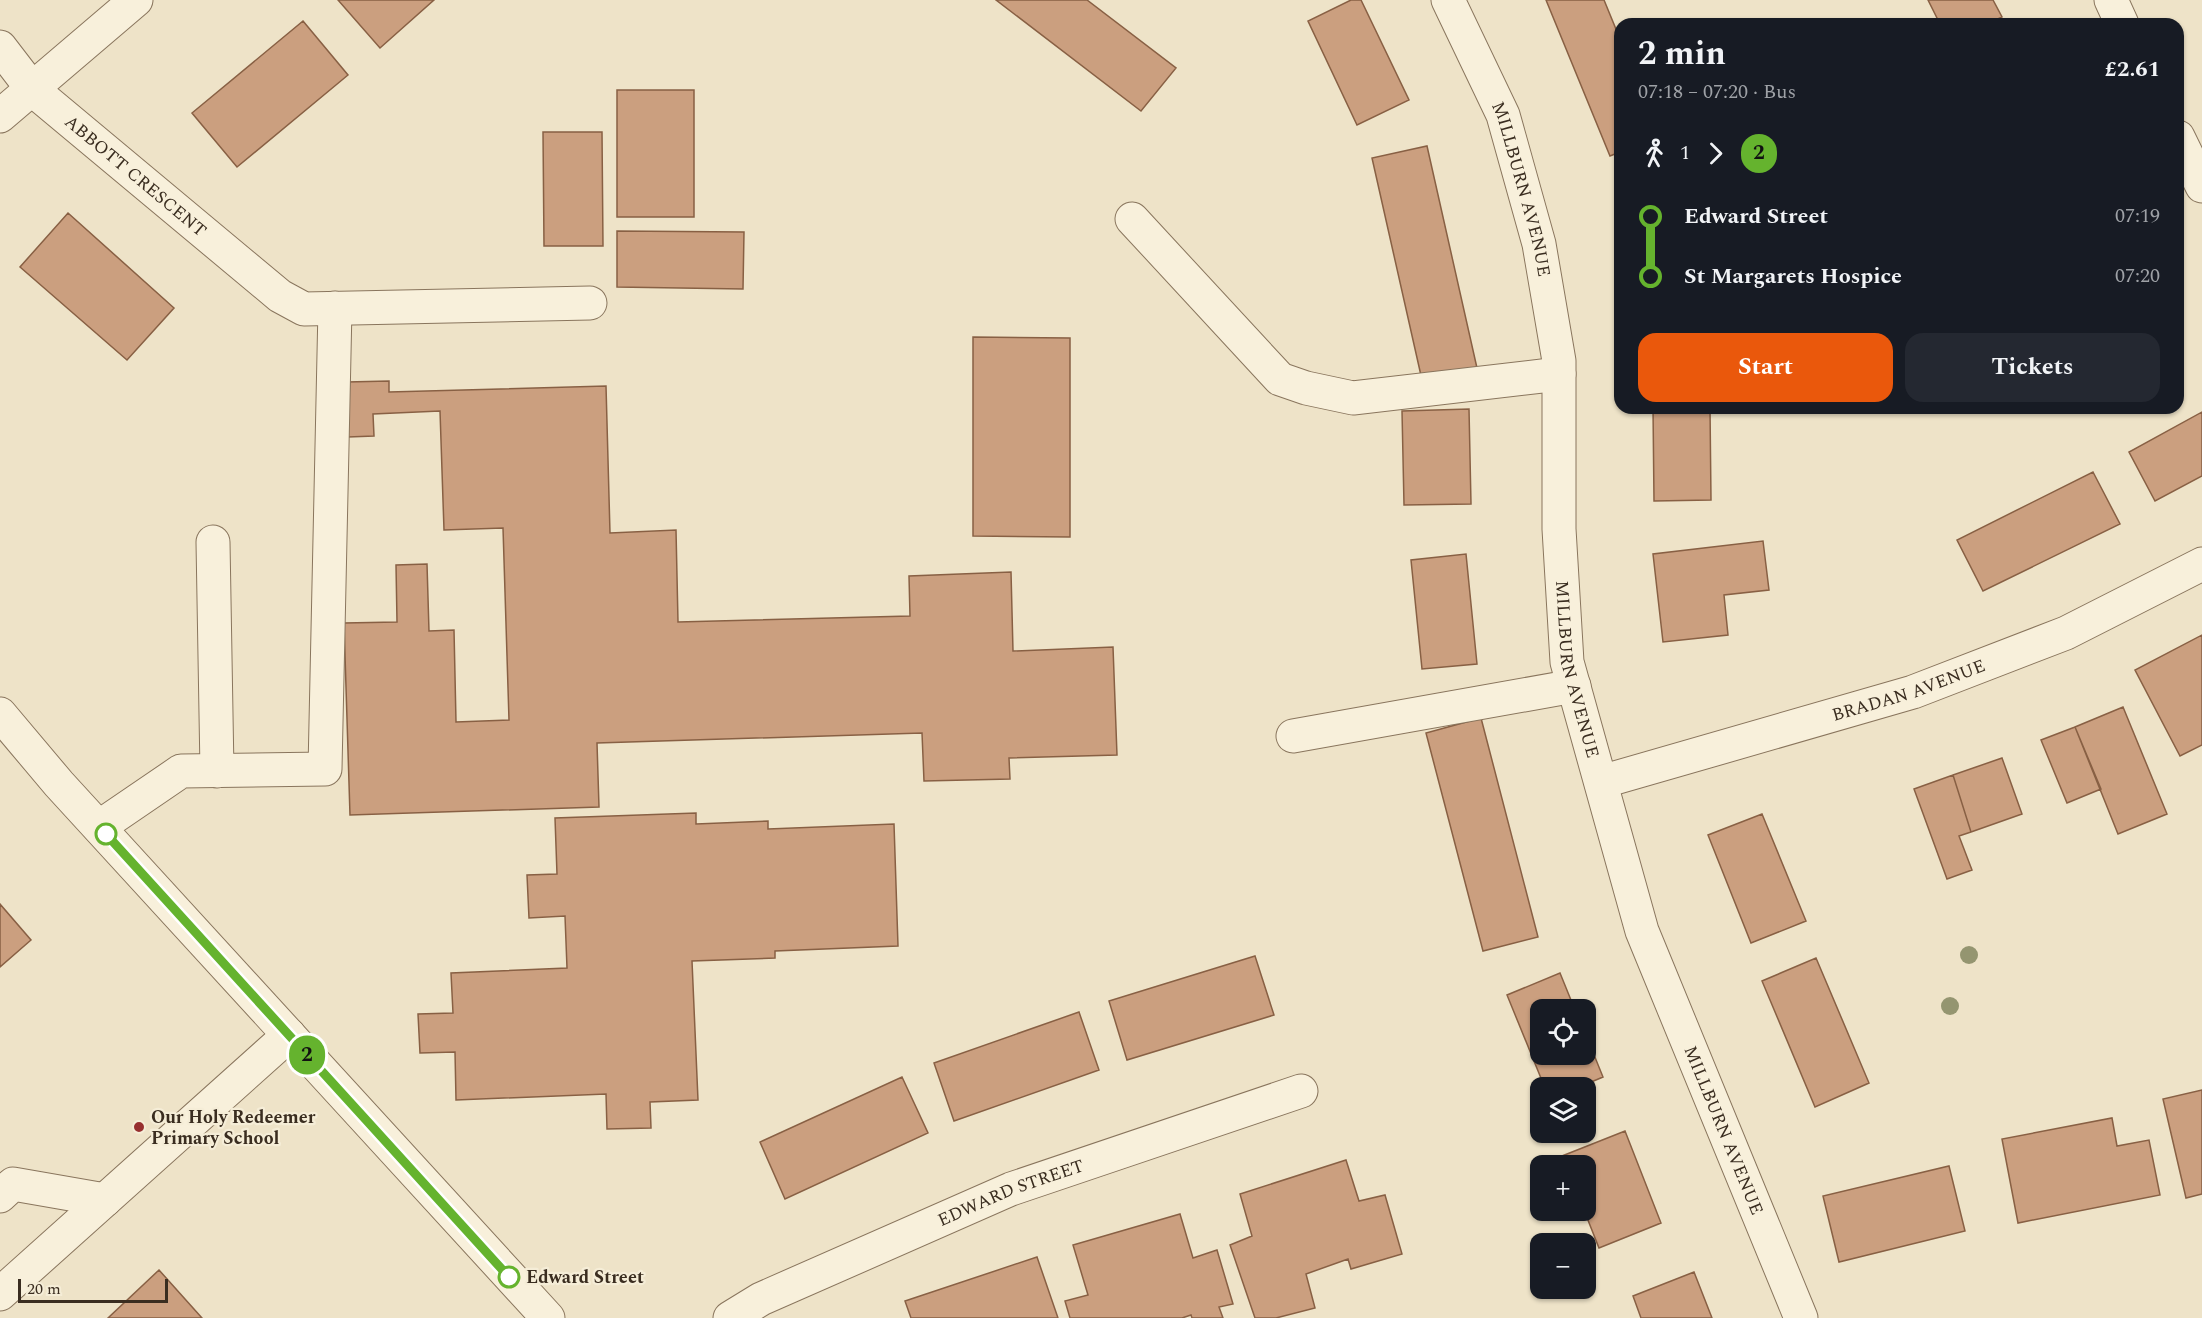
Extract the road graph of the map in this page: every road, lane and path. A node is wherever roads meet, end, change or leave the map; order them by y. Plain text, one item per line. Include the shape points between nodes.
1 (136, 0) edge
2 (1449, 0) edge
3 (2111, 0) edge
4 (2119, 18) edge
5 (0, 47) edge
6 (33, 90) junction
7 (0, 116) edge
8 (2184, 149) edge
9 (2202, 186) edge
10 (1132, 219) dead end
11 (590, 303) dead end
12 (335, 308) junction
13 (1559, 374) junction
14 (213, 542) dead end
15 (2202, 564) edge
16 (1574, 686) junction
17 (0, 714) edge
18 (1293, 736) dead end
19 (217, 771) junction
20 (1601, 782) junction
21 (99, 827) junction
22 (289, 1035) junction
23 (1301, 1091) dead end
24 (0, 1196) edge
25 (105, 1200) junction
26 (0, 1294) edge
27 (548, 1318) edge
28 (730, 1318) edge
29 (1801, 1318) edge

1 - 6 street
2 - 13 street, MILLBURN AVENUE via 1503,116 1539,244
3 - 4 street
5 - 6 street, ABBOTT CRESCENT
6 - 7 street
6 - 12 street, ABBOTT CRESCENT via 280,296 304,309
8 - 9 street
10 - 13 street via 1280,378 1306,388 1353,398
11 - 12 street, ABBOTT CRESCENT
12 - 19 street via 325,769
13 - 16 street, MILLBURN AVENUE via 1559,529 1568,662
14 - 19 street
15 - 20 street, BRADAN AVENUE via 2066,633 1913,693
16 - 18 street
16 - 20 street, MILLBURN AVENUE
17 - 21 street
19 - 21 street via 181,771
20 - 29 street, MILLBURN AVENUE via 1642,931
21 - 22 street
22 - 25 street
22 - 27 street
23 - 28 street, EDWARD STREET via 1011,1189 761,1299
24 - 25 street via 14,1184
25 - 26 street

